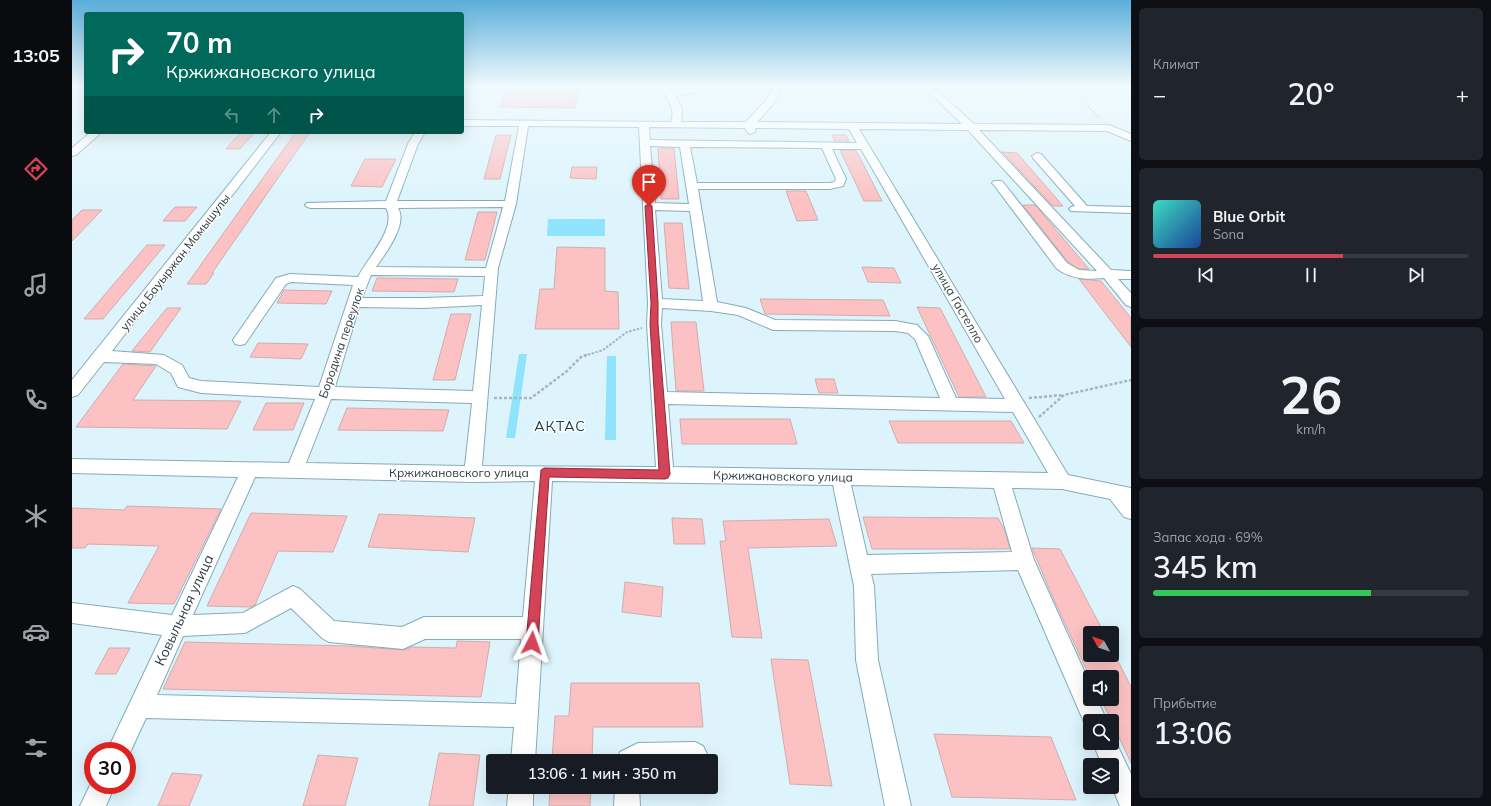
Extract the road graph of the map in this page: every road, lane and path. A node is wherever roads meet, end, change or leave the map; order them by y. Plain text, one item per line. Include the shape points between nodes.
1 (644, 124) edge
2 (524, 125) edge
3 (720, 125) edge
4 (749, 125) junction
5 (852, 125) junction
6 (1106, 125) edge
7 (970, 126) junction
8 (1109, 128) junction
9 (94, 134) edge
10 (274, 134) edge
11 (419, 134) edge
12 (1131, 138) edge
13 (645, 143) junction
14 (685, 145) junction
15 (754, 145) junction
16 (826, 146) junction
17 (865, 146) junction
18 (72, 153) edge
19 (1037, 156) dead end
20 (998, 182) dead end
21 (692, 186) junction
22 (510, 204) junction
23 (311, 205) dead end
24 (390, 205) junction
25 (649, 206) junction
26 (694, 208) junction
27 (1131, 210) edge
28 (492, 272) junction
29 (1108, 274) junction
30 (365, 276) junction
31 (1131, 276) edge
32 (489, 300) junction
33 (354, 302) junction
34 (1131, 302) edge
35 (654, 303) junction
36 (711, 306) junction
37 (654, 324) junction
38 (240, 340) dead end
39 (100, 356) junction
40 (1131, 380) edge
41 (72, 391) edge
42 (325, 393) junction
43 (1064, 395) junction
44 (480, 397) junction
45 (660, 398) junction
46 (1016, 403) junction
47 (951, 404) junction
48 (1030, 426) junction
49 (72, 466) edge
50 (250, 469) junction
51 (295, 470) junction
52 (544, 473) junction
53 (473, 474) junction
54 (665, 474) junction
55 (840, 477) junction
56 (1001, 480) junction
57 (1062, 481) junction
58 (1123, 494) edge
59 (1131, 511) edge
60 (1024, 561) junction
61 (859, 565) junction
62 (72, 613) edge
63 (177, 626) junction
64 (533, 628) junction
65 (140, 706) junction
66 (1092, 714) edge
67 (526, 716) junction
68 (123, 742) edge
69 (1108, 750) edge
70 (523, 754) edge
71 (99, 794) edge
72 (521, 794) edge
73 (627, 794) edge
74 (1131, 802) edge
75 (93, 806) edge
76 (520, 806) edge
77 (627, 806) edge
78 (898, 806) edge

1 - 13 street
2 - 22 street
3 - 4 street
4 - 5 street
4 - 15 street
5 - 7 street
5 - 17 street, улица Гастелло
6 - 8 path
7 - 8 street
7 - 29 street
8 - 12 street
9 - 18 street
10 - 39 street, улица Бауыржан Момышулы
11 - 24 street
13 - 14 street
13 - 25 street
14 - 15 street
14 - 21 street
15 - 16 street
16 - 17 street
16 - 21 street via 841,179 839,184
17 - 46 street, улица Гастелло
19 - 27 street via 1079,209
20 - 29 street via 1062,266 1082,276
21 - 26 street
22 - 24 street
22 - 28 street
23 - 24 street
24 - 30 street, Бородина переулок via 394,213 394,223 385,245
25 - 26 street
25 - 35 street
26 - 36 street
28 - 30 street
28 - 32 street
29 - 31 street
29 - 34 street
30 - 33 street, Бородина переулок
30 - 38 street via 290,278 281,281
32 - 33 street via 424,303
32 - 44 street
33 - 42 street, Бородина переулок
35 - 36 street
35 - 37 street
36 - 47 street via 741,311 772,325 895,326 912,329 921,336
37 - 44 path via 627,332 603,350 582,356 567,371 530,398
37 - 45 street
39 - 41 street, улица Бауыржан Момышулы
39 - 42 street via 159,359 177,369 183,383 201,386
40 - 43 path
42 - 44 street
42 - 51 street, Бородина переулок
43 - 46 path
43 - 48 path
44 - 53 street
45 - 47 street
45 - 54 street
46 - 47 street
46 - 48 street, улица Гастелло
48 - 57 street, улица Гастелло
49 - 50 street, Кржижановского улица
50 - 51 street, Кржижановского улица
50 - 63 street, Ковыльная улица
51 - 53 street, Кржижановского улица
52 - 53 street, Кржижановского улица
52 - 54 street, Кржижановского улица
52 - 64 street
54 - 55 street, Кржижановского улица
55 - 56 street, Кржижановского улица
55 - 61 street
56 - 57 street, Кржижановского улица
56 - 60 street
57 - 58 street, Кржижановского улица
58 - 59 street
60 - 61 street
60 - 66 street
61 - 78 street via 864,586 867,660
62 - 63 street
63 - 64 street via 244,623 293,596 329,631 403,638 424,628
63 - 65 street, Ковыльная улица
64 - 67 street
65 - 67 street
65 - 68 street, Ковыльная улица
67 - 70 street
69 - 74 street
71 - 75 street
72 - 76 street
73 - 77 street

